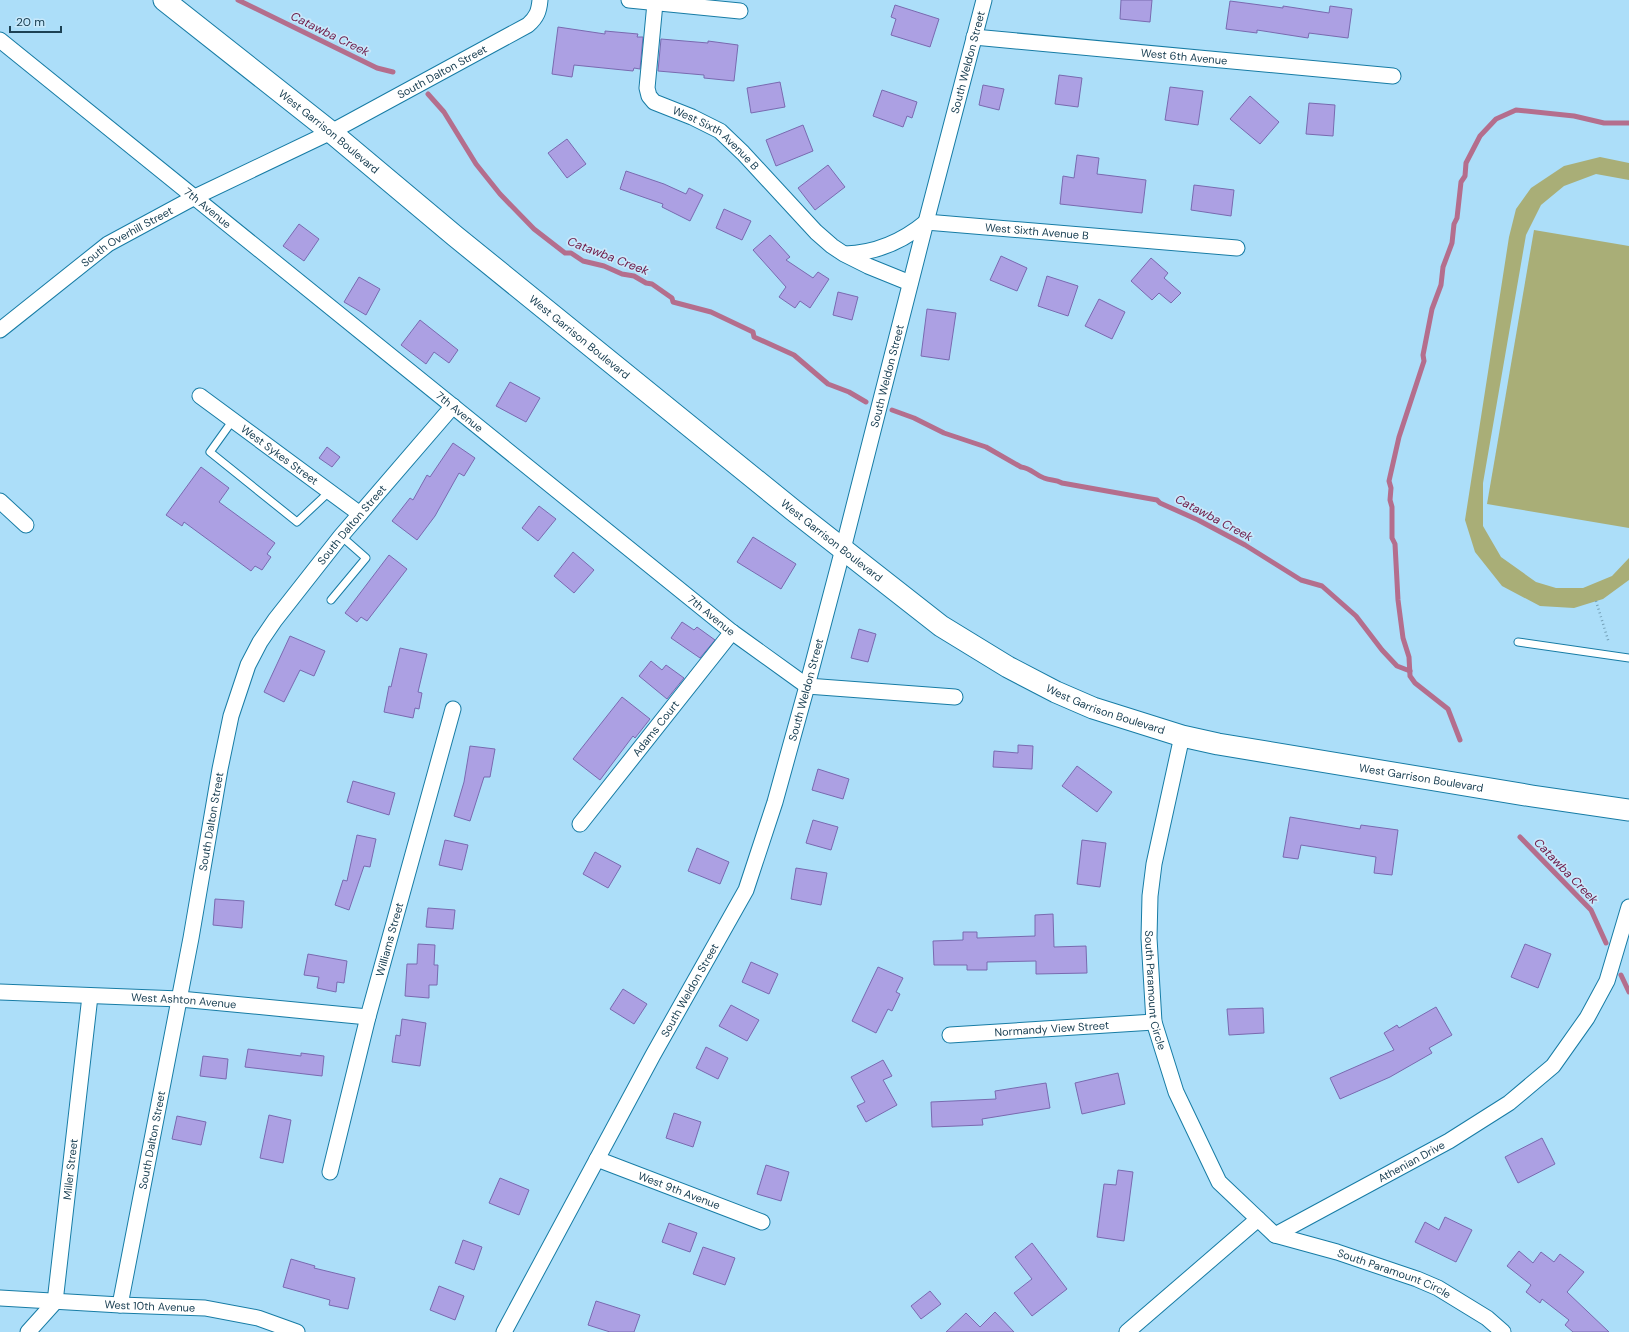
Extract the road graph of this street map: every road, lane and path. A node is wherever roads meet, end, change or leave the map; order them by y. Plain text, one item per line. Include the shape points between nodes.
1 (164, 0) edge
2 (540, 0) edge
3 (629, 0) edge
4 (984, 0) edge
5 (656, 3) junction
6 (740, 11) dead end
7 (974, 37) junction
8 (0, 40) edge
9 (1393, 76) dead end
10 (331, 132) junction
11 (195, 197) junction
12 (926, 222) junction
13 (1237, 248) dead end
14 (844, 254) junction
15 (910, 282) junction
16 (0, 330) edge
17 (200, 396) dead end
18 (453, 406) junction
19 (233, 420) junction
20 (329, 492) junction
21 (0, 501) edge
22 (360, 514) junction
23 (26, 524) dead end
24 (341, 536) junction
25 (843, 549) junction
26 (331, 600) dead end
27 (1596, 601) dead end
28 (732, 632) junction
29 (1518, 642) dead end
30 (1612, 656) junction
31 (1629, 658) edge
32 (807, 686) junction
33 (955, 697) dead end
34 (453, 709) dead end
35 (1182, 736) junction
36 (1629, 810) edge
37 (580, 824) dead end
38 (1629, 907) edge
39 (0, 992) edge
40 (90, 996) junction
41 (180, 999) junction
42 (368, 1017) junction
43 (1154, 1022) junction
44 (950, 1036) dead end
45 (597, 1159) junction
46 (330, 1172) dead end
47 (1258, 1219) junction
48 (762, 1222) dead end
49 (1275, 1235) junction
50 (0, 1298) edge
51 (55, 1302) junction
52 (120, 1305) junction
53 (28, 1332) edge
54 (297, 1332) edge
55 (504, 1332) edge
56 (1127, 1332) edge
57 (1503, 1332) edge

1 - 10 main road, West Garrison Boulevard
2 - 10 street, South Dalton Street via 535,19 528,25
3 - 5 street
4 - 7 street, South Weldon Street
5 - 6 street
5 - 14 street, West Sixth Avenue B via 647,88 649,96 654,102 720,131 816,232
7 - 9 street, West 6th Avenue
7 - 12 street, South Weldon Street
8 - 11 street, 7th Avenue
10 - 11 street, South Overhill Street
10 - 25 main road, West Garrison Boulevard via 455,236
11 - 16 street, South Overhill Street via 108,244
11 - 18 street, 7th Avenue
12 - 13 street, West Sixth Avenue B
12 - 14 street via 885,247
12 - 15 street, South Weldon Street
14 - 15 street, West Sixth Avenue B
15 - 25 street, South Weldon Street
17 - 19 street, West Sykes Street
18 - 22 street, South Dalton Street
18 - 28 street, 7th Avenue
19 - 20 street, West Sykes Street
19 - 20 lane via 210,452 297,522
20 - 22 street, West Sykes Street
21 - 23 street
22 - 24 street, South Dalton Street
24 - 26 lane via 366,558
24 - 41 street, South Dalton Street via 260,642 248,665 231,716 220,769
25 - 32 street, South Weldon Street
25 - 35 main road, West Garrison Boulevard via 941,626 1008,667 1093,708
27 - 30 path
28 - 32 street, 7th Avenue
28 - 37 street, Adams Court
29 - 30 lane
30 - 31 lane
32 - 33 street
32 - 45 street, South Weldon Street via 776,802 746,890 656,1048
34 - 42 street, Williams Street
35 - 36 main road, West Garrison Boulevard via 1518,794
35 - 43 street, South Paramount Circle via 1154,864 1150,896 1149,938
38 - 49 street, Athenian Drive via 1607,981 1588,1018 1553,1066 1509,1103 1449,1141
39 - 40 street, West Ashton Avenue
40 - 41 street, West Ashton Avenue
40 - 51 street, Miller Street
41 - 42 street, West Ashton Avenue
41 - 52 street, South Dalton Street
42 - 46 street, Williams Street
43 - 44 street, Normandy View Street
43 - 47 street, South Paramount Circle via 1176,1092 1219,1182
45 - 48 street, West 9th Avenue
45 - 55 street, South Weldon Street
47 - 49 street
47 - 56 street
49 - 57 street, South Paramount Circle via 1337,1252 1417,1279 1438,1288 1487,1318
50 - 51 street, West 10th Avenue
51 - 52 street, West 10th Avenue
51 - 53 street
52 - 54 street, West 10th Avenue via 205,1308 258,1318

